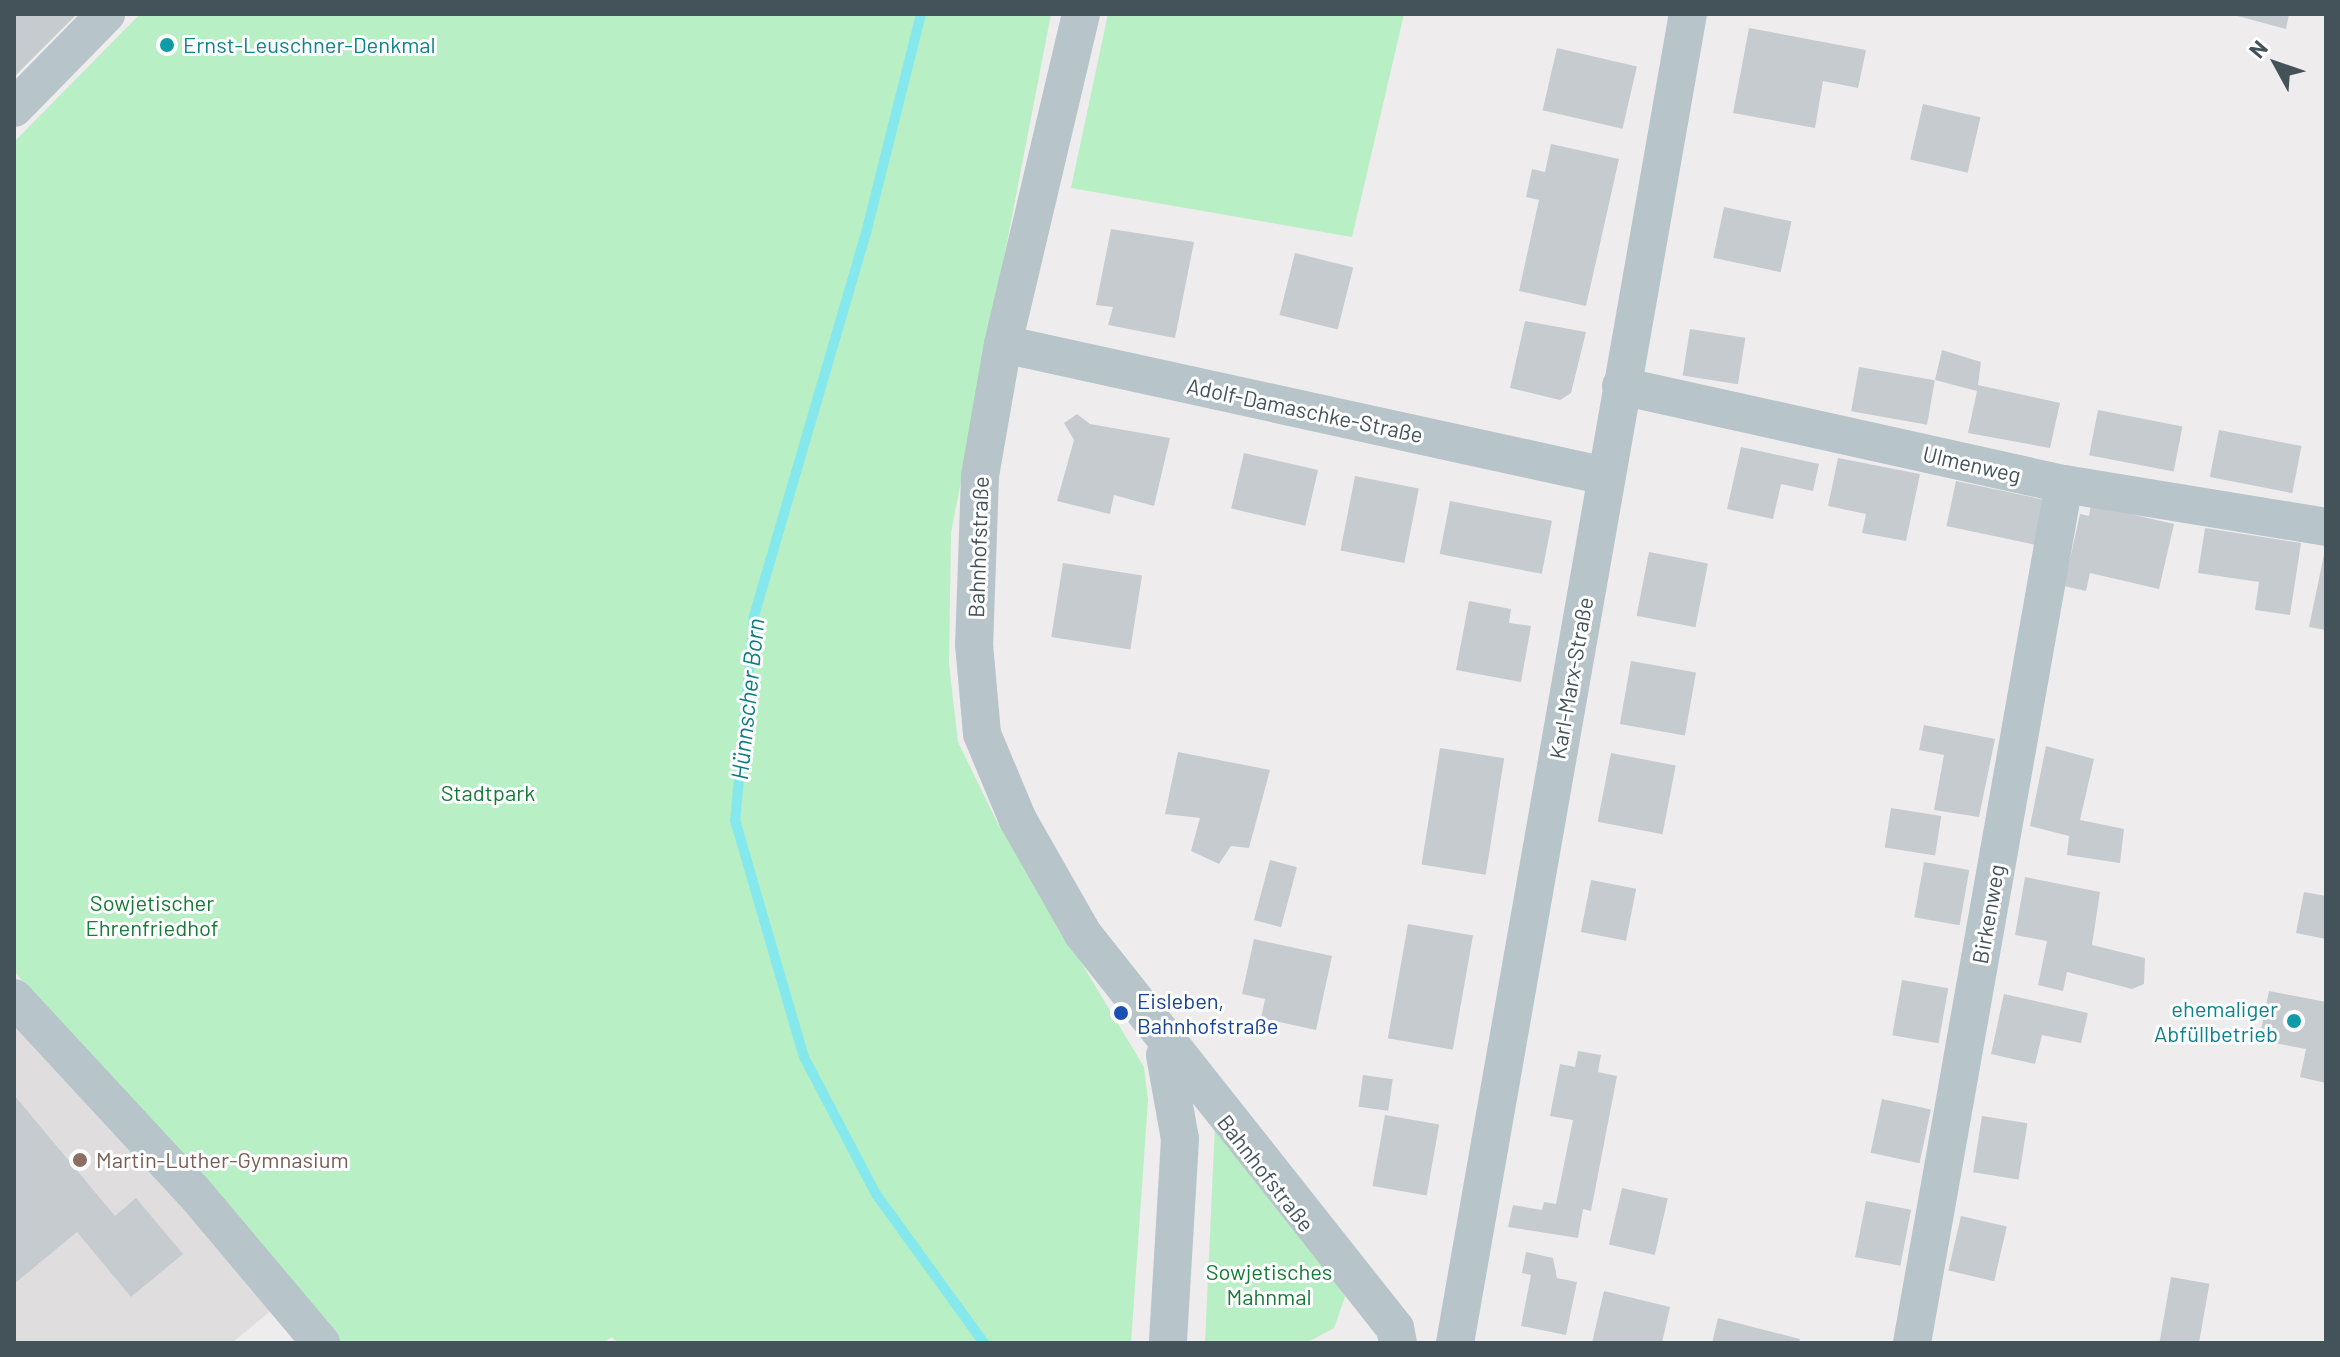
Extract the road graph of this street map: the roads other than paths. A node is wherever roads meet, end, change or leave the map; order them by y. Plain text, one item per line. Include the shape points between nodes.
1 (106, 14) edge
2 (1081, 14) edge
3 (1688, 14) edge
4 (14, 108) edge
5 (1003, 344) junction
6 (1621, 386) junction
7 (1606, 476) junction
8 (2064, 484) junction
9 (2326, 527) edge
10 (14, 998) edge
11 (1162, 1040) junction
12 (321, 1343) edge
13 (1168, 1343) edge
14 (1398, 1343) edge
15 (1455, 1343) edge
16 (1912, 1343) edge

1 - 4 street
2 - 5 street, Bahnhofstraße
3 - 6 street, Karl-Marx-Straße
5 - 7 street, Adolf-Damaschke-Straße
5 - 11 street, Bahnhofstraße via 980,476 974,644 982,734 1018,820 1083,934
6 - 7 street, Karl-Marx-Straße
6 - 8 street, Ulmenweg
7 - 15 street, Karl-Marx-Straße
8 - 9 street, Ulmenweg
8 - 16 street, Birkenweg
10 - 12 street via 193,1191
11 - 13 street, Bahnhofstraße via 1180,1139
11 - 14 street, Bahnhofstraße via 1395,1328

